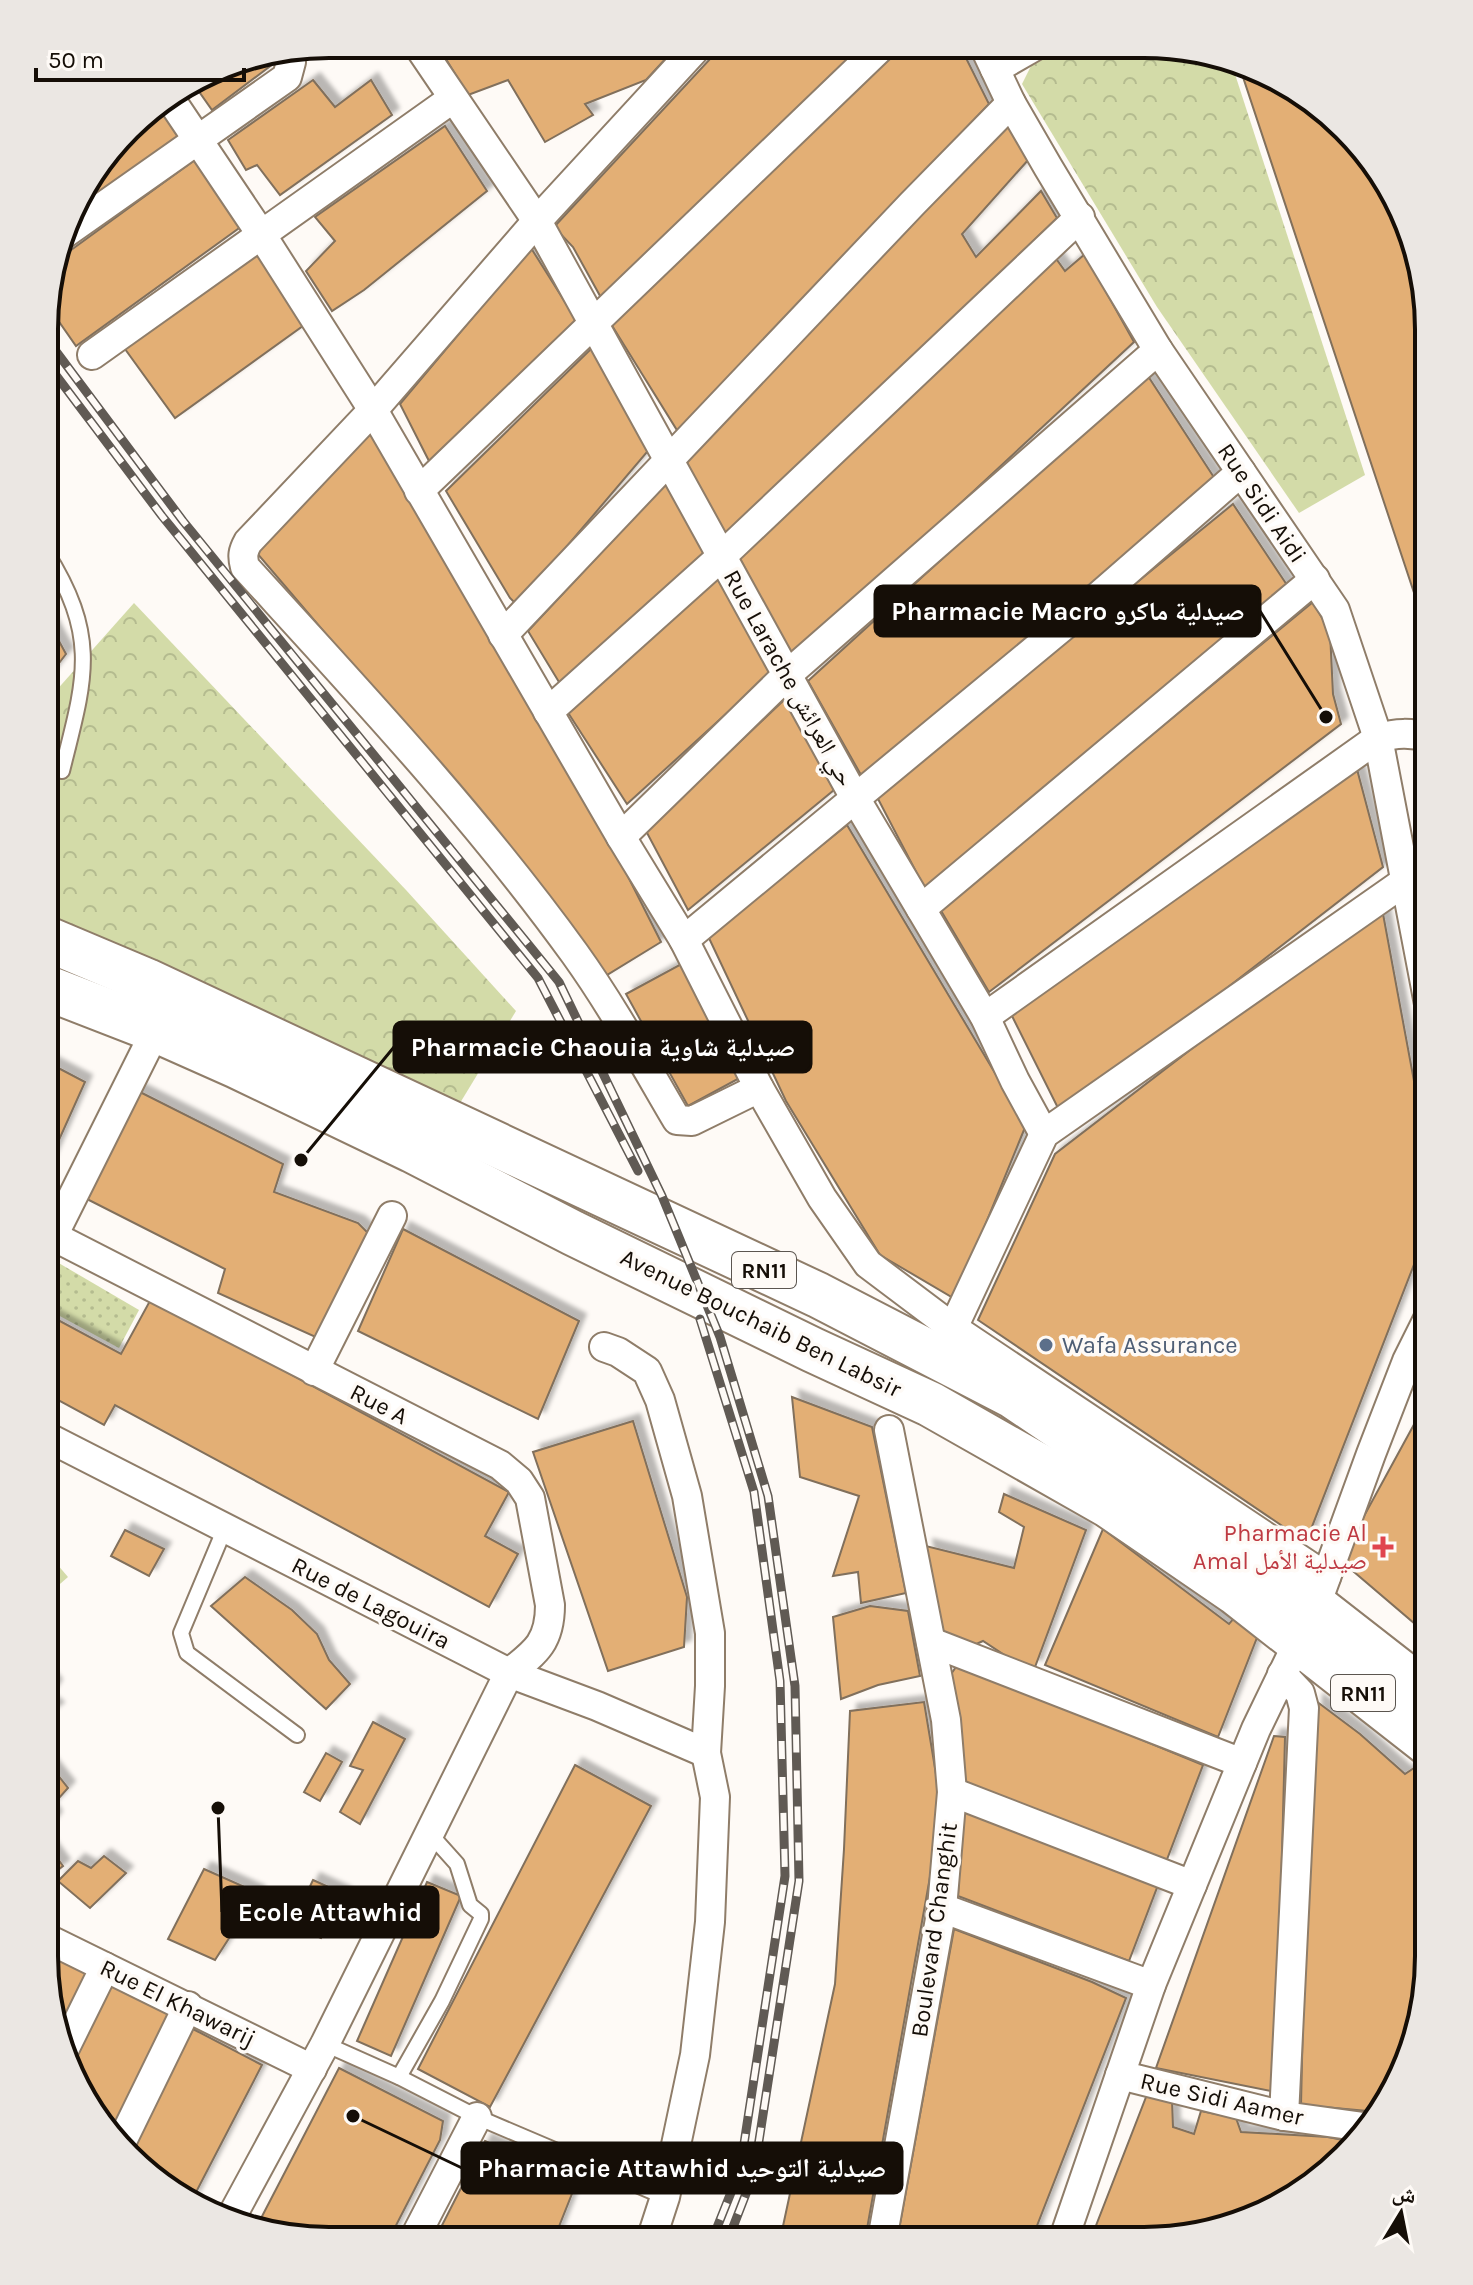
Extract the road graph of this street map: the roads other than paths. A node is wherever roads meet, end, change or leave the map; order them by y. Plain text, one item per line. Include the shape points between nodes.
1 (428, 58) edge
2 (680, 58) edge
3 (870, 58) edge
4 (990, 58) edge
5 (291, 61) edge
6 (452, 99) junction
7 (1011, 103) junction
8 (176, 106) edge
9 (199, 140) junction
10 (1080, 217) junction
11 (537, 221) junction
12 (81, 222) edge
13 (261, 234) junction
14 (594, 325) junction
15 (1158, 350) junction
16 (92, 355) dead end
17 (373, 410) junction
18 (668, 459) junction
19 (1241, 472) junction
20 (419, 491) junction
21 (722, 556) junction
22 (58, 571) edge
23 (1315, 579) junction
24 (503, 635) junction
25 (787, 675) junction
26 (548, 712) junction
27 (1415, 734) edge
28 (1378, 738) junction
29 (62, 771) dead end
30 (855, 798) junction
31 (621, 837) junction
32 (1404, 882) junction
33 (921, 909) junction
34 (1415, 934) edge
35 (684, 940) junction
36 (58, 944) edge
37 (58, 992) edge
38 (985, 1017) junction
39 (156, 1030) junction
40 (759, 1088) junction
41 (1044, 1134) junction
42 (392, 1216) dead end
43 (58, 1217) edge
44 (58, 1239) edge
45 (953, 1328) junction
46 (1414, 1346) edge
47 (604, 1347) dead end
48 (314, 1371) junction
49 (889, 1430) dead end
50 (58, 1443) edge
51 (225, 1528) junction
52 (1321, 1591) junction
53 (931, 1642) junction
54 (1289, 1658) junction
55 (509, 1673) junction
56 (1414, 1681) edge
57 (297, 1735) dead end
58 (1414, 1735) edge
59 (706, 1753) junction
60 (1242, 1763) junction
61 (952, 1792) junction
62 (431, 1835) junction
63 (1192, 1885) junction
64 (942, 1908) junction
65 (58, 1944) edge
66 (105, 1967) junction
67 (1151, 1985) junction
68 (188, 2006) junction
69 (71, 2036) edge
70 (325, 2044) junction
71 (312, 2069) junction
72 (1120, 2075) junction
73 (399, 2077) junction
74 (1284, 2116) junction
75 (477, 2117) junction
76 (1355, 2126) edge
77 (125, 2134) edge
78 (665, 2197) junction
79 (235, 2209) edge
80 (420, 2227) edge
81 (655, 2227) edge
82 (884, 2227) edge
83 (1068, 2227) edge

1 - 6 street, Rue Larache حي العرائش
2 - 11 street
3 - 14 street
4 - 7 street, Rue Sidi Aidi
5 - 9 street via 287,77
6 - 11 street, Rue Larache حي العرائش
6 - 13 street
7 - 10 street, Rue Sidi Aidi
7 - 18 street
8 - 9 street
9 - 12 street
9 - 13 street
10 - 15 street, Rue Sidi Aidi
10 - 21 street
11 - 14 street, Rue Larache حي العرائش
11 - 17 street
13 - 16 street
13 - 17 street
14 - 18 street, Rue Larache حي العرائش
14 - 20 street
15 - 19 street, Rue Sidi Aidi
15 - 25 street
17 - 20 street
17 - 40 street via 248,542 245,567 416,755 551,923 605,998 677,1120 692,1121
18 - 21 street, Rue Larache حي العرائش
18 - 24 street
19 - 23 street, Rue Sidi Aidi
19 - 30 street
20 - 24 street
21 - 25 street, Rue Larache حي العرائش
21 - 26 street
22 - 29 lane via 76,611 84,649 81,695
23 - 28 street, Rue Sidi Aidi via 1335,610
23 - 33 street
24 - 26 street
25 - 30 street, Rue Larache حي العرائش
25 - 31 street
26 - 31 street
27 - 28 street
28 - 32 street, Rue Sidi Aidi
28 - 38 street
30 - 33 street, Rue Larache حي العرائش
30 - 35 street
31 - 35 street
32 - 34 street, Rue Sidi Aidi
32 - 41 street
33 - 38 street, Rue Larache حي العرائش
35 - 40 street
36 - 52 main road, Avenue Bouchaib Ben Labsir / RN11 via 818,1295 1013,1396 1260,1563
37 - 39 main road, Avenue Bouchaib Ben Labsir / RN11
38 - 41 street, Rue Larache حي العرائش
39 - 43 street
39 - 54 main road, Avenue Bouchaib Ben Labsir / RN11 via 930,1404 1108,1505 1235,1592
40 - 45 street via 822,1198 868,1264
41 - 45 street
42 - 48 street
44 - 48 street, Rue A
45 - 52 street
46 - 52 street
47 - 59 street via 647,1371 687,1496 710,1633
48 - 55 street, Rue A via 500,1465 530,1498 550,1621 533,1655
49 - 53 street, Boulevard Changhit
50 - 51 street, Rue de Lagouira
51 - 55 street, Rue de Lagouira
51 - 57 lane via 181,1633 187,1653
52 - 54 street
52 - 56 main road, Avenue Bouchaib Ben Labsir / RN11
53 - 60 street
53 - 61 street, Boulevard Changhit via 946,1720
54 - 58 main road, Avenue Bouchaib Ben Labsir / RN11
54 - 60 street
54 - 74 street via 1304,1708
55 - 59 street, Rue de Lagouira
55 - 62 street
59 - 78 street via 715,1797 710,1922 695,2055
60 - 63 street
61 - 63 street
61 - 64 street, Boulevard Changhit
62 - 70 street
62 - 73 lane via 457,1864 466,1897 481,1919
63 - 67 street
64 - 67 street
64 - 82 street, Boulevard Changhit
65 - 66 street, Rue El Khawarij
66 - 68 street, Rue El Khawarij
66 - 69 street
67 - 72 street
68 - 71 street, Rue El Khawarij
68 - 77 street
70 - 71 street
70 - 73 lane
71 - 79 street
72 - 74 street, Rue Sidi Aamer
72 - 83 street
73 - 75 lane
74 - 76 street, Rue Sidi Aamer
75 - 78 lane
75 - 80 street
78 - 81 street

